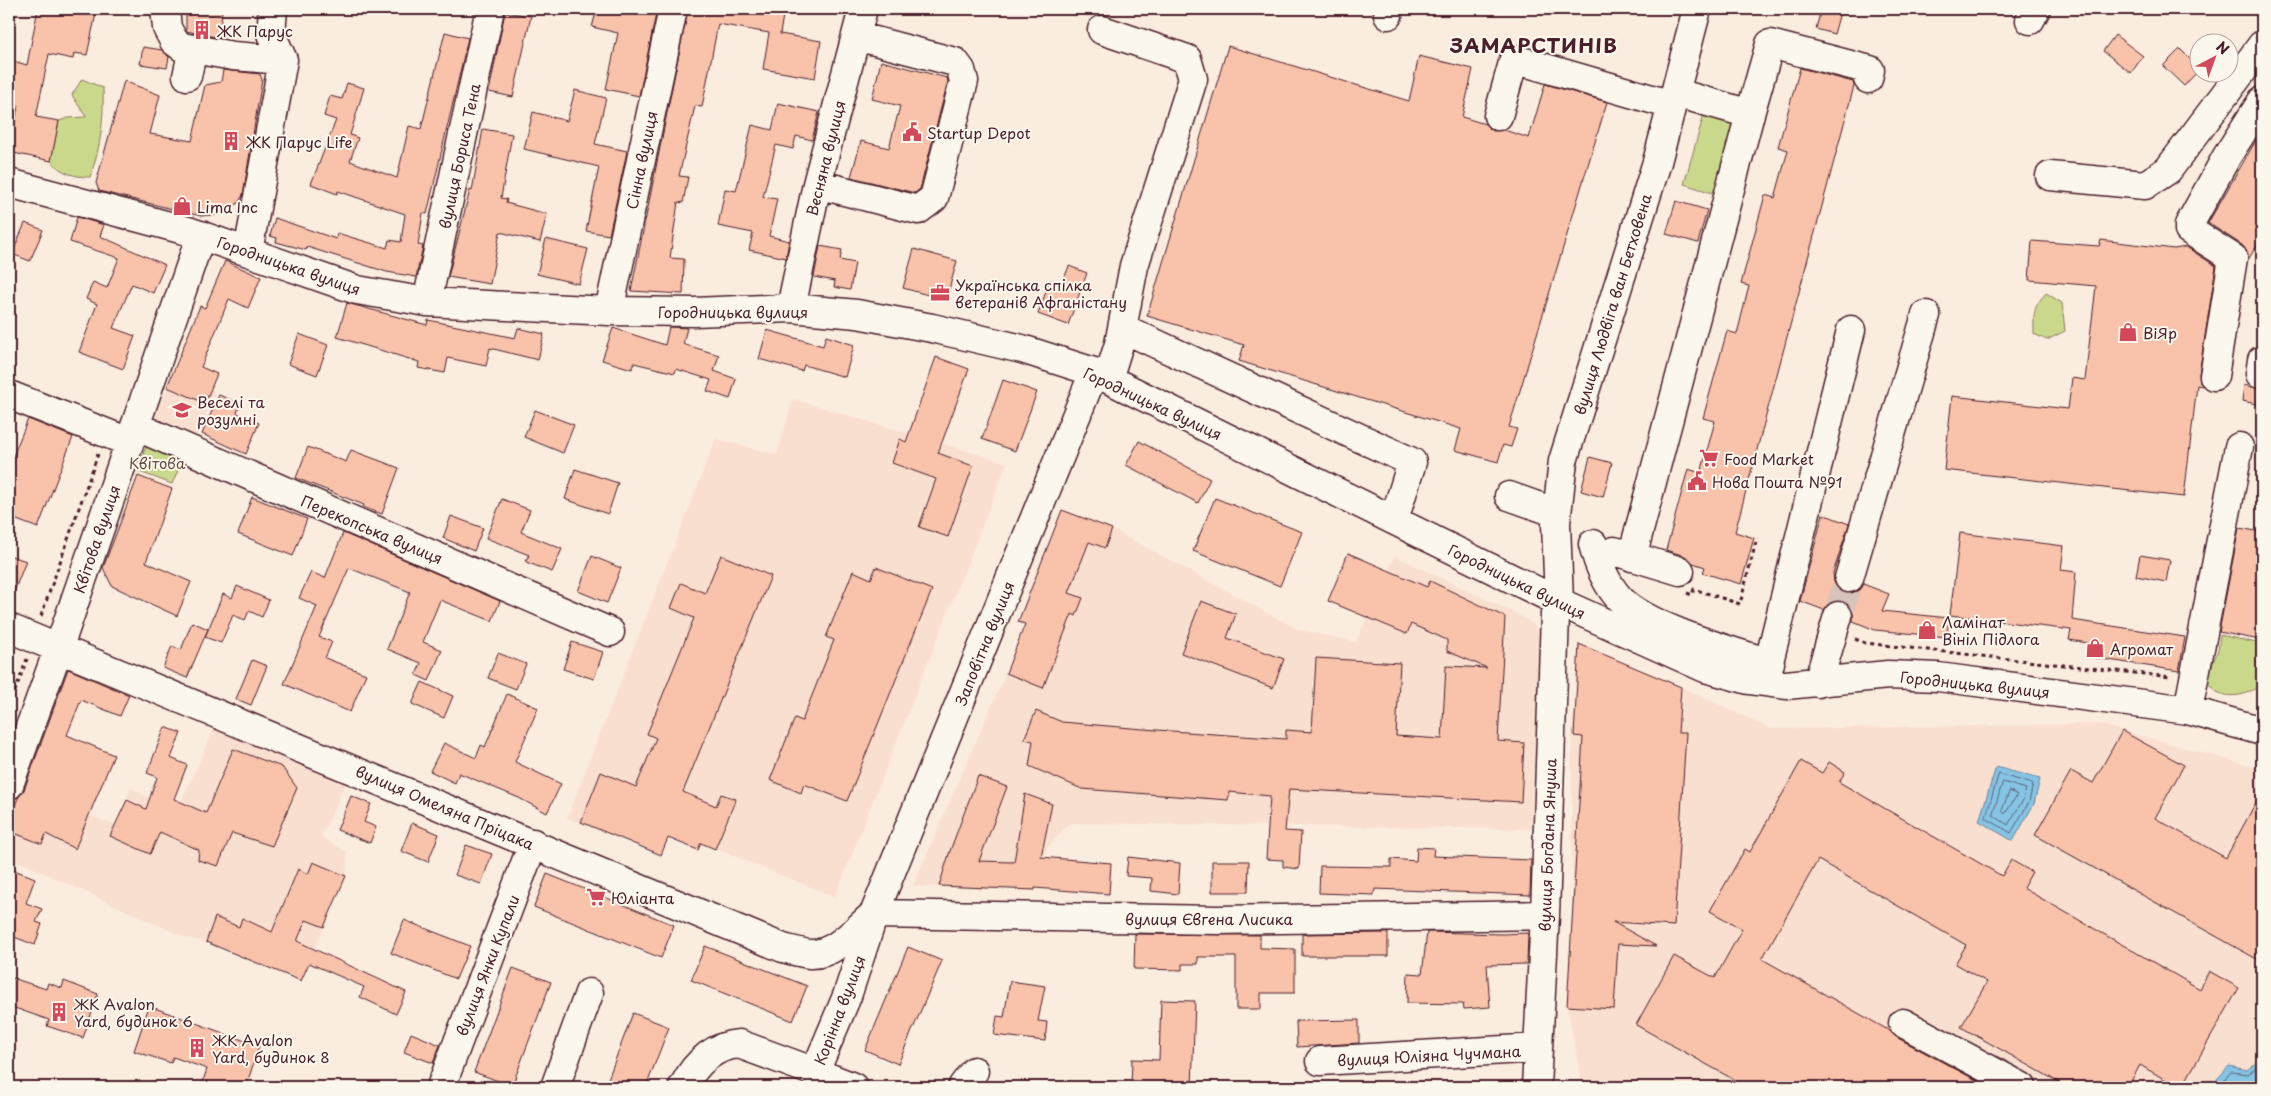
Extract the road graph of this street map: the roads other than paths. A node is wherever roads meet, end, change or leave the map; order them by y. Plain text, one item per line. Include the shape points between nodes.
1 (165, 9) edge
2 (273, 9) edge
3 (490, 9) edge
4 (674, 9) edge
5 (863, 9) edge
6 (1697, 9) edge
7 (1102, 30) dead end
8 (856, 36) junction
9 (1801, 41) dead end
10 (1770, 44) junction
11 (2262, 45) edge
12 (194, 49) junction
13 (283, 60) junction
14 (187, 76) dead end
15 (1868, 79) dead end
16 (1680, 101) junction
17 (2262, 101) edge
18 (1750, 114) junction
19 (1498, 116) dead end
20 (2050, 176) dead end
21 (9, 183) edge
22 (817, 184) junction
23 (200, 235) junction
24 (248, 252) junction
25 (426, 302) junction
26 (791, 308) junction
27 (609, 311) junction
28 (1926, 315) dead end
29 (1122, 328) junction
30 (1851, 330) dead end
31 (1101, 376) junction
32 (2214, 376) dead end
33 (9, 395) edge
34 (132, 434) junction
35 (2239, 447) dead end
36 (1510, 496) dead end
37 (1394, 520) junction
38 (1557, 522) junction
39 (1593, 544) junction
40 (1632, 557) junction
41 (1848, 578) tunnel mouth
42 (1682, 582) road end
43 (1559, 602) junction
44 (1835, 624) tunnel mouth
45 (9, 628) edge
46 (610, 632) dead end
47 (59, 647) junction
48 (1767, 672) junction
49 (1818, 683) junction
50 (2190, 698) junction
51 (2262, 732) edge
52 (9, 785) edge
53 (532, 843) junction
54 (874, 914) junction
55 (1545, 915) junction
56 (589, 993) dead end
57 (1903, 1023) dead end
58 (1538, 1048) junction
59 (1320, 1061) dead end
60 (815, 1072) junction
61 (448, 1085) edge
62 (554, 1087) edge
63 (682, 1087) edge
64 (853, 1087) edge
65 (1536, 1087) edge
66 (2022, 1087) edge

1 - 12 street via 167,28 174,41 182,47
2 - 13 street via 272,34
3 - 25 street, вулиця Бориса Тена
4 - 27 street, Сінна вулиця
5 - 8 street, Весняна вулиця
6 - 16 street, вулиця Людвіга ван Бетховена
7 - 29 street, Заповітна вулиця via 1187,59 1194,79 1134,266
8 - 22 street, Весняна вулиця
8 - 22 street via 955,62 961,70 964,81 934,198 918,210
9 - 10 street via 1773,34
10 - 15 street via 1828,64 1870,70
10 - 18 street
11 - 20 street via 2168,170 2145,185
12 - 13 street
12 - 14 street
13 - 24 street via 267,106
16 - 18 street
16 - 19 street via 1514,59
16 - 38 street, вулиця Людвіга ван Бетховена via 1657,162 1563,461
17 - 32 street via 2226,156 2189,225 2189,230 2233,258
18 - 40 street
21 - 23 street, Городницька вулиця
22 - 26 street, Весняна вулиця
23 - 24 street, Городницька вулиця
23 - 34 street, Квітова вулиця
24 - 25 street, Городницька вулиця via 357,290
25 - 27 street, Городницька вулиця
26 - 27 street, Городницька вулиця
26 - 31 street, Городницька вулиця via 857,314 932,328 1022,349
28 - 41 street
29 - 31 street, Заповітна вулиця
29 - 37 street via 1412,462
30 - 48 street
31 - 37 street, Городницька вулиця
31 - 54 street, Заповітна вулиця
33 - 34 street, Перекопська вулиця
34 - 46 street, Перекопська вулиця
34 - 47 street, Квітова вулиця
35 - 50 street
36 - 38 street
37 - 43 street, Городницька вулиця
38 - 39 street
38 - 43 street, вулиця Людвіга ван Бетховена
39 - 40 street
39 - 48 street via 1600,570 1620,599 1650,619 1723,649
40 - 42 street
43 - 48 street, Городницька вулиця via 1706,668
43 - 55 street, вулиця Богдана Януша via 1555,614
44 - 49 street
45 - 47 street, вулиця Омеляна Пріцака
47 - 52 street, Квітова вулиця
47 - 53 street, вулиця Омеляна Пріцака
48 - 49 street, Городницька вулиця via 1786,685
49 - 50 street, Городницька вулиця via 1888,675 1938,677
50 - 51 street, Городницька вулиця
53 - 54 street, вулиця Омеляна Пріцака via 792,950 810,954 836,946
53 - 61 street, вулиця Янки Купали
54 - 55 street, вулиця Євгена Лисика via 1218,920
54 - 60 street, Корінна вулиця via 847,996
55 - 58 street, вулиця Богдана Януша
56 - 62 street
57 - 66 street
58 - 59 street, вулиця Юліяна Чучмана
58 - 65 street, вулиця Богдана Януша
60 - 63 street, Корінна вулиця via 739,1044 726,1045 710,1052 689,1074
60 - 64 street

